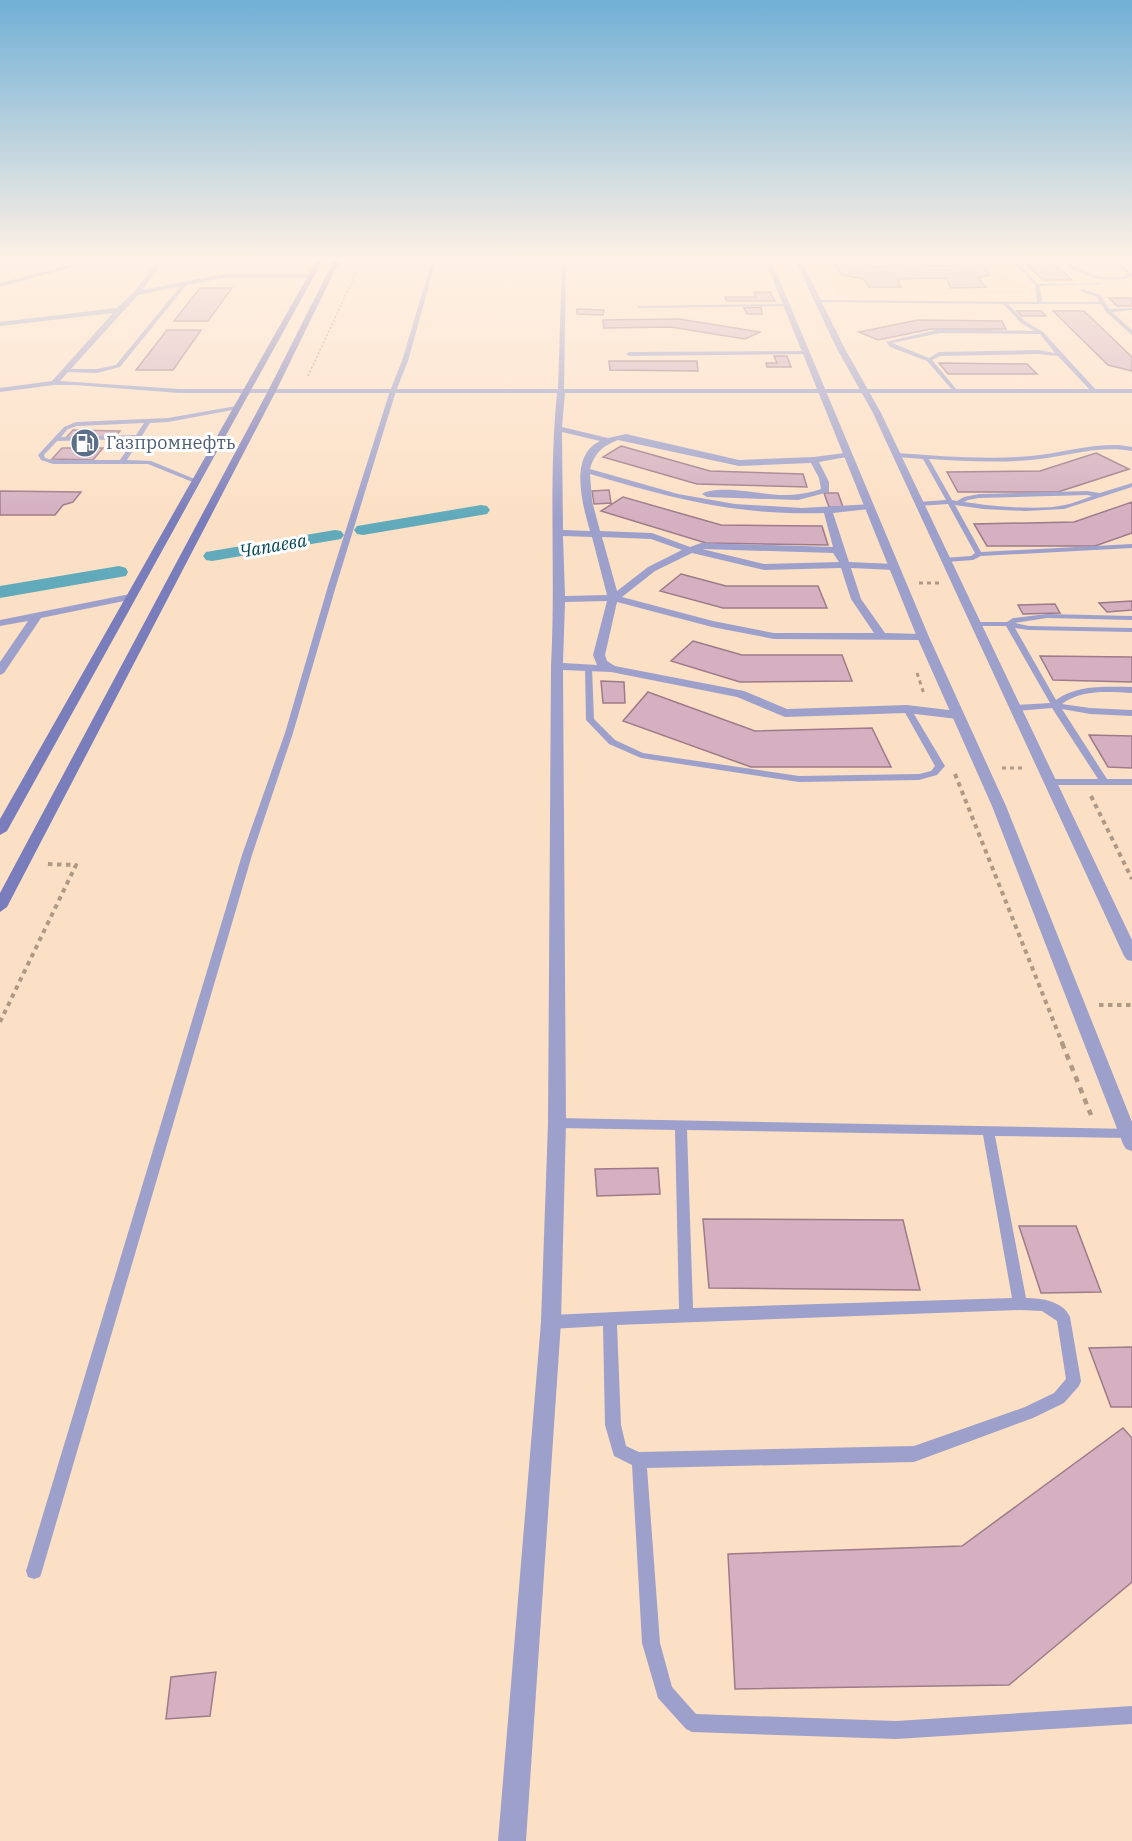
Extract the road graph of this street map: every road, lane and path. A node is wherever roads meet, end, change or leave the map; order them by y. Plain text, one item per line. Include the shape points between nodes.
1 (88, 346) edge
2 (134, 346) edge
3 (270, 346) edge
4 (294, 346) edge
5 (323, 346) edge
6 (409, 346) edge
7 (562, 346) edge
8 (805, 346) edge
9 (841, 346) edge
10 (892, 346) edge
11 (1052, 346) edge
12 (807, 352) junction
13 (629, 354) dead end
14 (1060, 355) junction
15 (929, 360) junction
16 (66, 371) junction
17 (54, 383) junction
18 (0, 390) edge
19 (245, 391) junction
20 (272, 391) junction
21 (302, 391) junction
22 (393, 391) junction
23 (561, 391) junction
24 (954, 391) junction
25 (1094, 391) junction
26 (1132, 391) edge
27 (822, 392) junction
28 (864, 392) junction
29 (236, 408) junction
30 (111, 422) junction
31 (147, 422) junction
32 (557, 428) junction
33 (138, 437) junction
34 (56, 438) junction
35 (99, 438) junction
36 (606, 440) junction
37 (1132, 449) edge
38 (849, 454) junction
39 (896, 455) junction
40 (925, 457) junction
41 (813, 460) junction
42 (123, 461) junction
43 (585, 470) junction
44 (195, 481) junction
45 (1132, 485) edge
46 (1102, 496) junction
47 (691, 500) junction
48 (954, 502) junction
49 (918, 504) junction
50 (869, 506) junction
51 (828, 512) junction
52 (596, 532) junction
53 (556, 533) junction
54 (1132, 546) edge
55 (690, 550) junction
56 (839, 551) junction
57 (979, 554) junction
58 (946, 560) junction
59 (844, 565) junction
60 (894, 567) junction
61 (900, 583) junction
62 (957, 584) junction
63 (130, 597) junction
64 (613, 598) junction
65 (560, 599) junction
66 (37, 616) junction
67 (1132, 618) edge
68 (0, 623) edge
69 (976, 624) junction
70 (1009, 624) junction
71 (1132, 630) edge
72 (882, 637) junction
73 (923, 637) junction
74 (557, 666) junction
75 (588, 668) junction
76 (611, 669) junction
77 (0, 671) edge
78 (1132, 690) edge
79 (1055, 705) junction
80 (1016, 708) junction
81 (907, 709) junction
82 (1132, 713) edge
83 (957, 714) junction
84 (983, 768) junction
85 (1044, 768) junction
86 (1050, 782) junction
87 (1104, 782) junction
88 (1132, 782) edge
89 (0, 831) edge
90 (23, 864) junction
91 (0, 907) edge
92 (1132, 956) edge
93 (1132, 1005) edge
94 (1078, 1006) junction
95 (0, 1022) edge
96 (557, 1123) junction
97 (681, 1125) junction
98 (988, 1131) junction
99 (1130, 1138) edge
100 (1020, 1304) junction
101 (686, 1315) junction
102 (610, 1321) junction
103 (551, 1322) junction
104 (639, 1460) junction
105 (34, 1571) dead end
106 (1132, 1715) edge
107 (512, 1841) edge

1 - 16 street
2 - 16 lane via 118,366
3 - 19 main road
4 - 20 main road
5 - 21 path
6 - 22 lane
7 - 23 lane
8 - 12 street
9 - 28 street
10 - 15 lane
11 - 14 lane
12 - 13 lane
12 - 27 street
14 - 15 lane via 939,354
14 - 25 lane
15 - 24 lane
16 - 17 street
17 - 18 street
17 - 19 street
19 - 20 street
19 - 29 main road
20 - 21 street
20 - 90 main road
21 - 22 street
22 - 23 street
22 - 105 lane via 207,987
23 - 27 street
23 - 32 street
24 - 25 street
24 - 28 street
25 - 26 street
27 - 28 street
27 - 38 street
28 - 39 street
29 - 31 lane
29 - 44 main road
30 - 31 lane
30 - 34 lane via 76,424
30 - 35 lane
31 - 33 lane
32 - 36 street
32 - 53 street
33 - 35 lane
33 - 42 lane
34 - 35 lane
34 - 42 lane via 40,455 43,459
36 - 41 street via 626,437 739,464
36 - 43 street via 589,459
37 - 40 lane via 1095,447 1032,458 981,461
38 - 41 street
38 - 50 street
39 - 40 lane
39 - 49 street
40 - 48 lane
41 - 47 street via 825,480 825,490 818,494 712,494
42 - 44 lane via 149,462
43 - 47 street
43 - 52 street via 587,501
44 - 63 main road
45 - 46 lane
46 - 48 lane via 979,496
46 - 48 lane via 1064,507 1025,509
47 - 51 street via 781,512
48 - 49 lane
48 - 57 lane
49 - 58 street
50 - 51 street
50 - 60 street
51 - 56 street
52 - 53 street
52 - 55 street via 652,536
52 - 64 street
53 - 65 street
54 - 57 lane
55 - 56 street via 701,546
55 - 59 street via 764,567
55 - 64 street via 639,577
56 - 59 street
57 - 58 lane
58 - 62 street
59 - 60 street
59 - 72 street via 856,598
60 - 61 street
61 - 62 path
61 - 73 street
62 - 69 street
63 - 66 street
63 - 89 main road
64 - 65 street
64 - 72 street via 774,636
64 - 76 street via 598,656
65 - 74 street
66 - 68 street
66 - 77 street
67 - 70 lane via 1047,616 1013,620
69 - 70 lane
69 - 80 street
70 - 71 lane via 1029,628
70 - 79 lane
72 - 73 street
73 - 83 street
74 - 75 street
74 - 96 street
75 - 76 street
75 - 81 lane via 590,720 612,742 641,755 800,779 919,777 934,773 940,766
76 - 81 street via 740,694 785,713
78 - 79 lane via 1075,692
79 - 80 lane
79 - 82 lane
79 - 87 lane
80 - 85 street
81 - 83 street
83 - 84 street
84 - 85 path
84 - 94 street
85 - 86 street
86 - 87 lane
86 - 92 street
87 - 88 lane
90 - 91 main road
90 - 95 path via 76,865
93 - 94 path
94 - 99 street
96 - 97 lane
96 - 103 street
97 - 98 lane
97 - 101 lane
98 - 99 lane
98 - 100 lane
100 - 101 lane
100 - 104 lane via 1044,1305 1063,1317 1074,1381 1059,1398 1028,1413 914,1454
101 - 102 lane
102 - 103 lane
102 - 104 lane via 613,1425 619,1451
103 - 107 street
104 - 106 lane via 651,1643 664,1692 692,1723 896,1730

